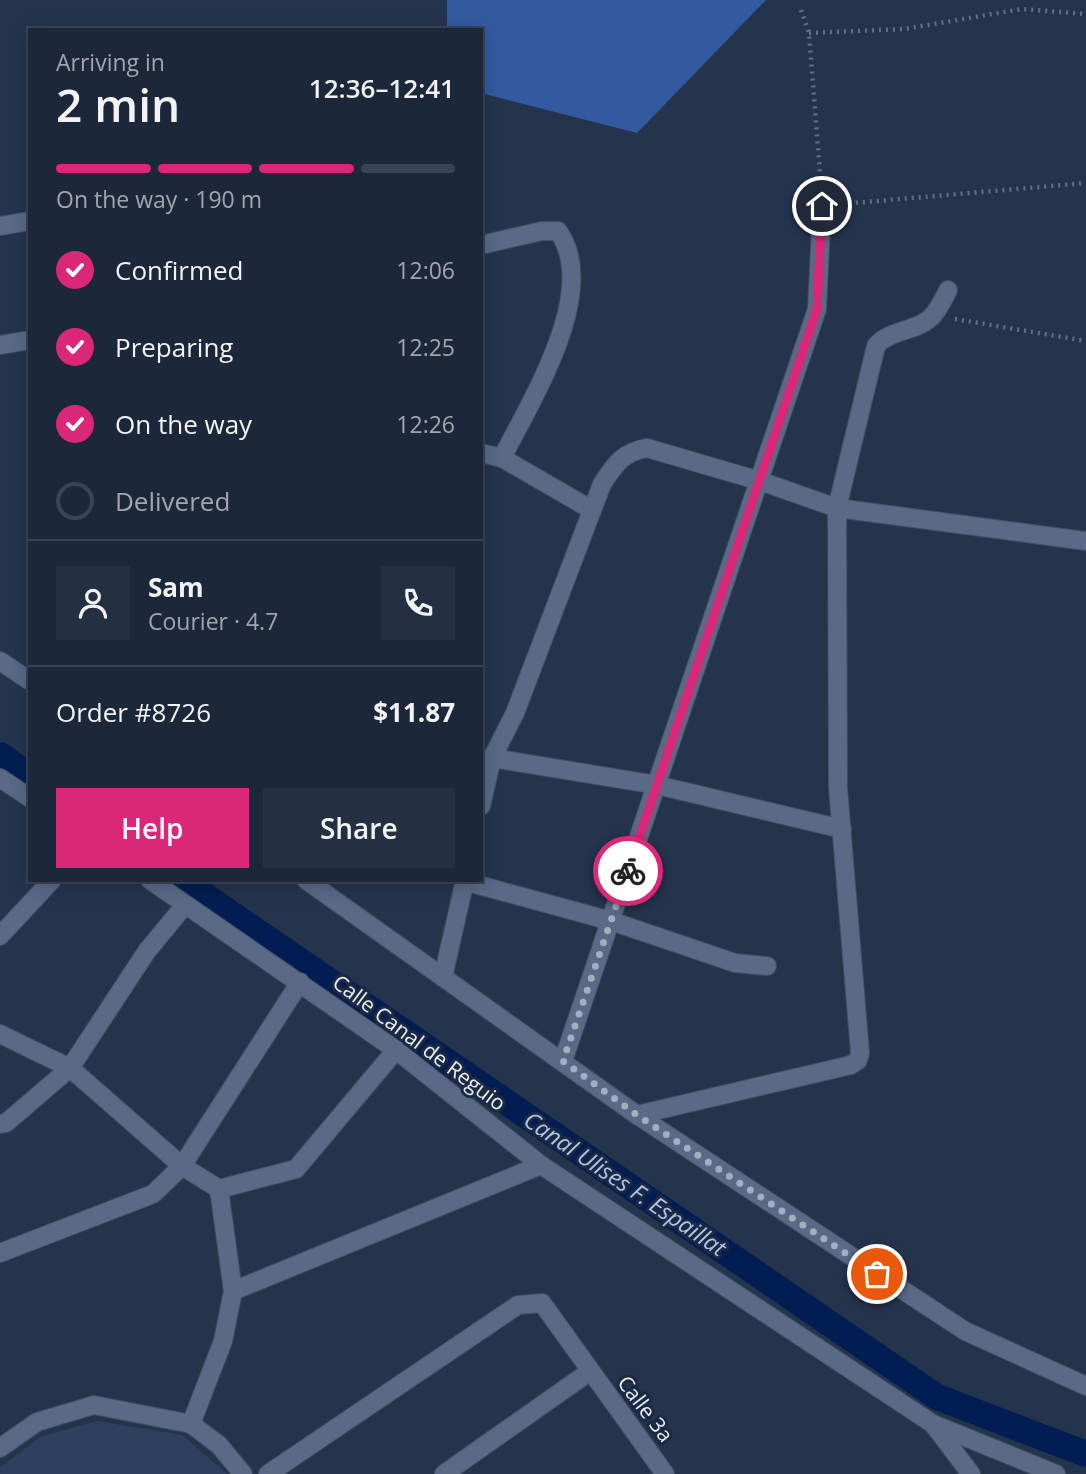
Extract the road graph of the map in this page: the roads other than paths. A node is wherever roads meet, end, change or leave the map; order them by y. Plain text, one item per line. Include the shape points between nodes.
1 (822, 206) road end
2 (28, 221) edge
3 (0, 226) edge
4 (483, 245) edge
5 (948, 290) dead end
6 (28, 340) edge
7 (0, 345) edge
8 (483, 453) edge
9 (502, 458) junction
10 (760, 481) junction
11 (837, 509) junction
12 (592, 510) junction
13 (1086, 541) edge
14 (0, 661) edge
15 (28, 680) edge
16 (492, 758) junction
17 (0, 778) edge
18 (657, 785) junction
19 (28, 797) edge
20 (483, 797) edge
21 (842, 829) junction
22 (50, 882) edge
23 (153, 882) edge
24 (309, 882) edge
25 (465, 882) edge
26 (469, 882) edge
27 (186, 905) junction
28 (611, 921) junction
29 (0, 936) edge
30 (767, 966) dead end
31 (443, 977) junction
32 (300, 982) junction
33 (0, 1034) edge
34 (396, 1050) junction
35 (563, 1061) junction
36 (70, 1068) junction
37 (637, 1115) junction
38 (0, 1124) edge
39 (182, 1166) junction
40 (541, 1166) junction
41 (219, 1189) junction
42 (0, 1253) edge
43 (233, 1291) junction
44 (589, 1372) junction
45 (1086, 1386) edge
46 (191, 1424) junction
47 (933, 1424) junction
48 (0, 1448) edge
49 (243, 1474) edge
50 (268, 1474) edge
51 (444, 1474) edge
52 (665, 1474) edge
53 (971, 1474) edge
54 (1056, 1474) edge

1 - 10 street via 817,309
2 - 3 street
4 - 9 street via 558,231 568,245 572,276 559,342
5 - 11 street via 933,316 876,346
6 - 7 street
8 - 9 street
9 - 12 street
10 - 11 street
10 - 12 street via 647,448 619,459
10 - 18 street
11 - 13 street
11 - 21 street
12 - 16 street via 515,713
14 - 15 street
16 - 18 street
16 - 20 street
17 - 19 street
18 - 21 street
18 - 28 street
21 - 37 street via 858,1060
22 - 29 street
23 - 27 street, Calle Canal de Reguio
24 - 31 street
25 - 31 street
26 - 28 street
27 - 32 street, Calle Canal de Reguio
27 - 36 street via 147,951
28 - 30 street via 736,963
28 - 35 street
31 - 35 street
32 - 34 street, Calle Canal de Reguio
32 - 39 street
33 - 36 street
34 - 40 street, Calle Canal de Reguio
34 - 41 street via 296,1169
35 - 37 street
36 - 38 street
36 - 39 street
37 - 45 street via 965,1331
39 - 41 street
39 - 42 street via 153,1194
40 - 43 street
40 - 47 street, Calle Canal de Reguio
41 - 43 street
43 - 46 street via 223,1340
44 - 50 street, Calle 3a via 542,1303 518,1305
44 - 51 street
44 - 52 street, Calle 3a
46 - 48 street via 94,1405 37,1422
46 - 49 street via 219,1445
47 - 53 street
47 - 54 street, Calle Canal de Reguio

